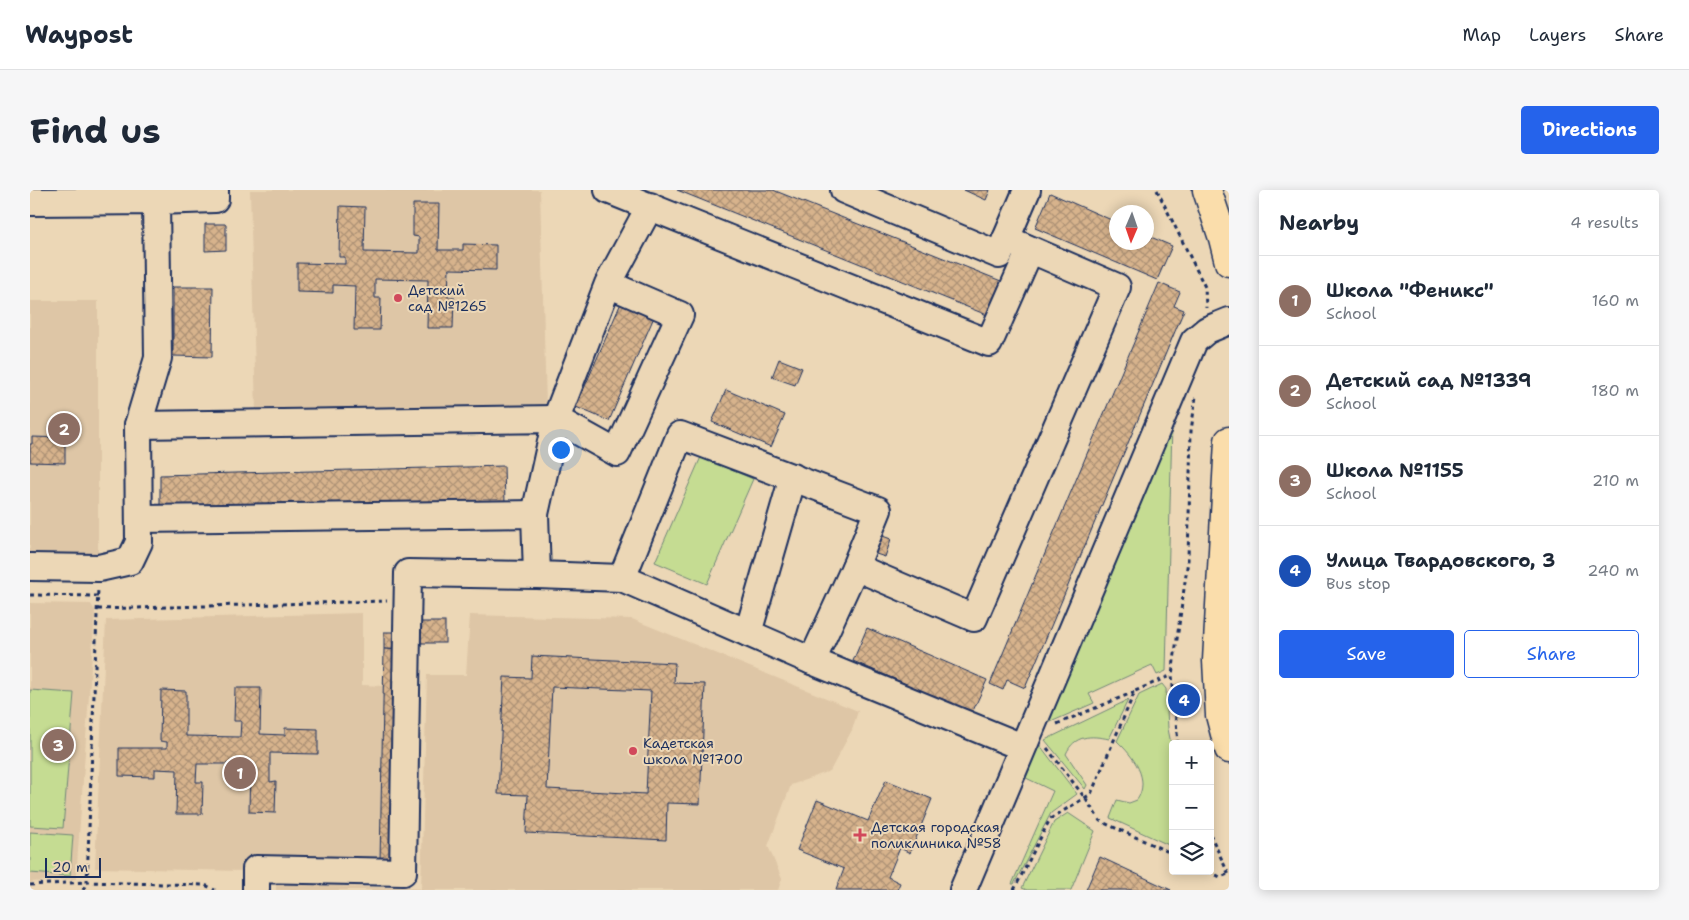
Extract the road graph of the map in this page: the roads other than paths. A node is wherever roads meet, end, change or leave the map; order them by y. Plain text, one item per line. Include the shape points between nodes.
1 (215, 190) edge
2 (608, 190) edge
3 (844, 190) edge
4 (1027, 190) edge
5 (1206, 190) edge
6 (156, 201) junction
7 (30, 202) edge
8 (650, 206) junction
9 (1006, 239) junction
10 (1229, 262) edge
11 (608, 284) junction
12 (1218, 325) edge
13 (556, 419) junction
14 (138, 425) junction
15 (1229, 441) edge
16 (793, 477) junction
17 (1228, 484) edge
18 (535, 514) junction
19 (139, 518) junction
20 (30, 567) edge
21 (855, 567) junction
22 (537, 575) junction
23 (622, 578) junction
24 (748, 633) junction
25 (812, 661) junction
26 (1028, 739) junction
27 (1229, 749) edge
28 (256, 890) edge
29 (963, 890) edge

1 - 6 lane via 215,200
2 - 8 lane
3 - 9 lane via 999,255
4 - 9 lane
5 - 10 main road via 1224,238
6 - 7 lane
6 - 14 lane via 158,358
8 - 9 lane via 989,343 1030,250
8 - 11 lane
9 - 21 lane via 1117,288 974,618
11 - 13 lane
11 - 13 lane via 680,314 616,453
12 - 26 lane via 1194,341
13 - 14 lane
13 - 18 lane
14 - 19 lane
15 - 17 main road
16 - 21 lane via 878,510
16 - 23 lane via 680,435
16 - 24 lane
17 - 27 main road via 1217,661 1220,715
18 - 19 lane
18 - 22 lane
19 - 20 lane via 139,542 130,561 99,568
21 - 25 lane
22 - 23 lane
22 - 28 lane via 408,573 403,872 256,870
23 - 24 lane
24 - 25 lane
25 - 26 lane
26 - 29 lane

